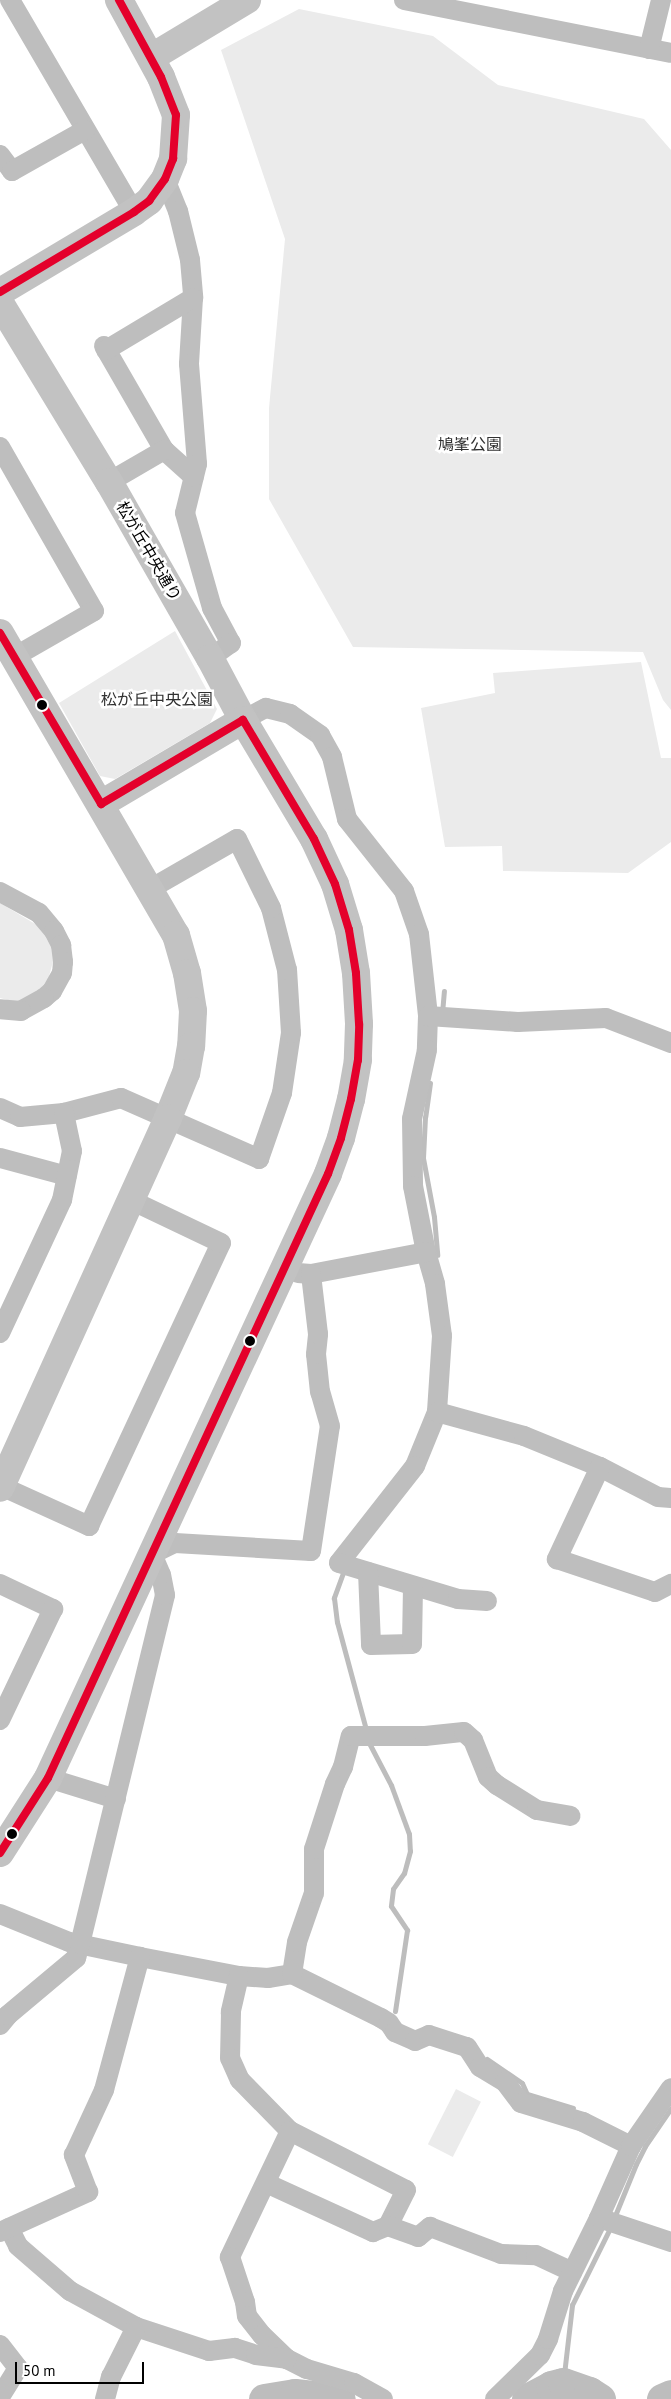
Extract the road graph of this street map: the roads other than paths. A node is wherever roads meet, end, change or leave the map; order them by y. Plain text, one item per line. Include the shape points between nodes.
1 (10, 0) edge
2 (119, 0) edge
3 (404, 0) edge
4 (661, 0) edge
5 (234, 3) edge
6 (649, 49) junction
7 (671, 53) edge
8 (152, 57) junction
9 (85, 130) junction
10 (0, 155) edge
11 (166, 179) junction
12 (134, 212) junction
13 (0, 292) edge
14 (193, 298) junction
15 (0, 303) edge
16 (0, 447) edge
17 (164, 450) junction
18 (194, 477) junction
19 (109, 482) junction
20 (0, 634) edge
21 (14, 657) junction
22 (210, 658) junction
23 (243, 720) junction
24 (101, 804) junction
25 (150, 889) junction
26 (0, 892) edge
27 (0, 1009) edge
28 (428, 1016) junction
29 (671, 1043) edge
30 (0, 1108) edge
31 (64, 1113) junction
32 (168, 1118) junction
33 (0, 1158) edge
34 (67, 1176) junction
35 (131, 1200) junction
36 (426, 1252) junction
37 (284, 1270) junction
38 (311, 1274) junction
39 (0, 1333) edge
40 (437, 1412) junction
41 (600, 1467) junction
42 (0, 1487) edge
43 (671, 1498) edge
44 (152, 1554) junction
45 (368, 1572) junction
46 (0, 1584) edge
47 (671, 1584) edge
48 (413, 1586) junction
49 (487, 1601) dead end
50 (0, 1720) edge
51 (48, 1778) junction
52 (116, 1799) junction
53 (570, 1816) dead end
54 (0, 1853) edge
55 (0, 1914) edge
56 (80, 1944) junction
57 (140, 1957) junction
58 (292, 1974) junction
59 (239, 1976) junction
60 (0, 2025) edge
61 (671, 2088) edge
62 (290, 2130) junction
63 (631, 2146) junction
64 (266, 2183) junction
65 (608, 2221) junction
66 (388, 2226) junction
67 (4, 2230) edge
68 (671, 2242) edge
69 (572, 2272) junction
70 (136, 2327) junction
71 (0, 2346) edge
72 (287, 2358) junction
73 (0, 2397) edge
74 (105, 2399) edge
75 (383, 2399) edge
76 (495, 2399) edge

1 - 9 street
2 - 8 street
3 - 6 street
4 - 6 street
5 - 8 street
6 - 7 street
8 - 11 street via 176,115 173,159
9 - 10 street via 12,171
9 - 12 street
11 - 12 street via 149,201
11 - 14 street via 190,260
12 - 13 street
14 - 17 street via 105,348
14 - 18 street via 188,364 197,464
15 - 19 street, 松が丘中央通り
16 - 21 street via 94,611
17 - 18 street
17 - 19 street
18 - 22 street via 185,514 212,608 231,643
19 - 22 street, 松が丘中央通り
20 - 21 street
21 - 24 street
22 - 23 street, 松が丘中央通り
23 - 24 street
23 - 28 street via 266,708 290,714 320,734 332,757 347,818 404,892 419,934
23 - 37 street, 松が丘中央通り via 314,839 335,884 349,930 356,973 358,1060 349,1107 328,1174
24 - 25 street
25 - 32 street via 176,935 193,1011 186,1073
25 - 32 street via 236,839 270,908 287,970 291,1033 282,1093 259,1159
26 - 27 street via 38,913 54,931 61,945 63,962 62,973 44,998 21,1011
28 - 29 street via 518,1022 606,1018
28 - 36 street via 426,1050 412,1119 413,1186
30 - 31 street via 20,1116
31 - 32 street via 121,1098
31 - 34 street via 72,1151
32 - 35 street
33 - 34 street
34 - 39 street via 62,1200
35 - 42 street
35 - 42 street via 221,1243 89,1526
36 - 38 street
36 - 40 street via 436,1284 442,1336
37 - 38 street
37 - 44 street, 松が丘中央通り
38 - 44 street via 320,1392 330,1426 311,1551 174,1543
40 - 41 street via 524,1436
40 - 45 street via 415,1466 339,1563
41 - 43 street via 658,1497
41 - 47 street via 557,1559 655,1592
44 - 51 street, 松が丘中央通り
44 - 52 street via 165,1595
45 - 48 street
45 - 48 street via 371,1645 412,1644
46 - 50 street via 53,1609
48 - 49 street via 458,1598
51 - 52 street
51 - 54 street, 松が丘中央通り
52 - 56 street
53 - 58 street via 537,1810 497,1785 488,1777 473,1740 464,1732 425,1736 351,1736 314,1849 314,1893 297,1942
55 - 56 street
56 - 57 street
56 - 60 street via 76,1958
57 - 59 street
57 - 67 street via 104,2090 74,2155 88,2192
58 - 59 street via 268,1978
58 - 63 street via 382,2018 395,2032 415,2041 429,2035 467,2048 480,2067 504,2082 521,2103 584,2122
59 - 62 street via 232,2012 230,2058 245,2086
61 - 63 street
62 - 64 street
62 - 66 street via 406,2190
63 - 65 street
64 - 66 street via 373,2232
64 - 72 street via 230,2257 247,2316
65 - 68 street
65 - 69 street
66 - 69 street via 418,2237 430,2227 501,2254 536,2255
67 - 70 street via 70,2291
69 - 76 street via 540,2356
70 - 72 street via 209,2351 235,2348 256,2355
70 - 74 street via 111,2377
71 - 73 street via 18,2368
72 - 75 street via 307,2369 354,2383

